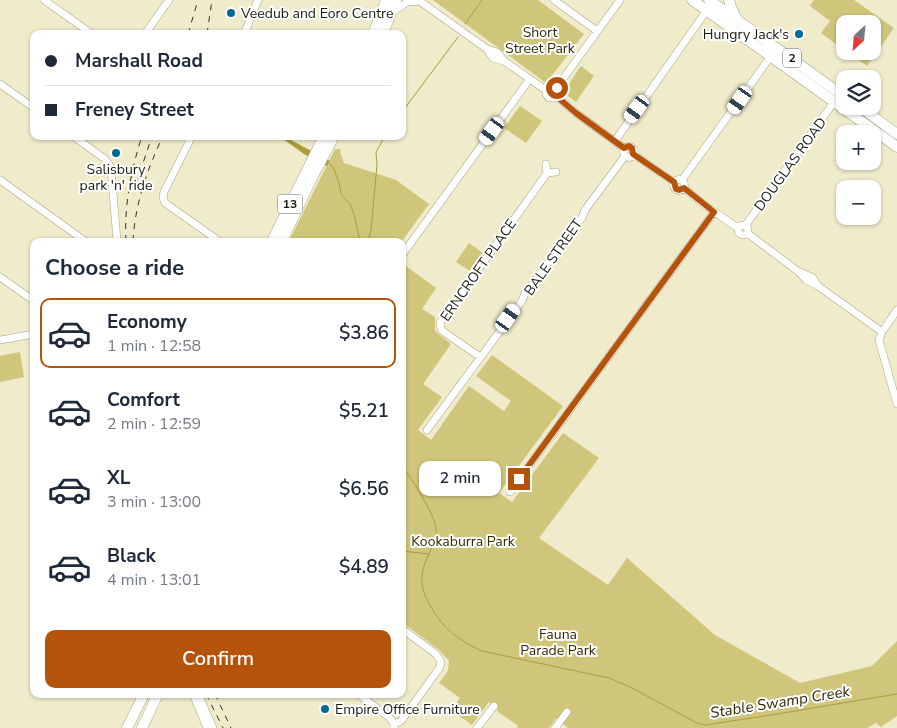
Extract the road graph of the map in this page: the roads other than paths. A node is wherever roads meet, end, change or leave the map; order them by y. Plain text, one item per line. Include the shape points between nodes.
1 (44, 0) edge
2 (170, 0) edge
3 (258, 0) edge
4 (386, 0) edge
5 (396, 0) edge
6 (554, 0) edge
7 (620, 0) edge
8 (692, 0) edge
9 (729, 0) edge
10 (419, 1) edge
11 (708, 5) edge
12 (390, 13) junction
13 (738, 20) junction
14 (86, 30) edge
15 (148, 30) edge
16 (246, 30) edge
17 (375, 30) edge
18 (384, 30) edge
19 (597, 31) junction
20 (771, 56) junction
21 (530, 80) junction
22 (0, 84) edge
23 (836, 90) edge
24 (556, 93) junction
25 (834, 102) junction
26 (30, 105) edge
27 (871, 115) edge
28 (897, 134) edge
29 (78, 140) edge
30 (190, 140) edge
31 (615, 141) junction
32 (324, 143) edge
33 (897, 147) edge
34 (624, 152) junction
35 (546, 164) dead end
36 (312, 168) junction
37 (556, 172) dead end
38 (547, 173) junction
39 (0, 180) edge
40 (683, 184) junction
41 (714, 212) junction
42 (288, 226) junction
43 (743, 229) junction
44 (81, 238) edge
45 (117, 238) edge
46 (215, 238) edge
47 (274, 238) edge
48 (283, 238) edge
49 (288, 238) edge
50 (406, 250) edge
51 (0, 277) edge
52 (30, 298) edge
53 (897, 310) edge
54 (882, 332) junction
55 (30, 335) edge
56 (0, 340) edge
57 (480, 357) junction
58 (897, 404) edge
59 (427, 430) dead end
60 (510, 492) dead end
61 (406, 632) edge
62 (143, 698) edge
63 (149, 698) edge
64 (156, 698) edge
65 (195, 698) edge
66 (200, 698) edge
67 (363, 698) edge
68 (494, 706) dead end
69 (567, 712) dead end
70 (394, 726) edge
71 (128, 728) edge
72 (135, 728) edge
73 (142, 728) edge
74 (207, 728) edge
75 (214, 728) edge
76 (477, 728) edge
77 (555, 728) edge

1 - 14 street
2 - 15 street
3 - 16 street
4 - 17 highway
5 - 12 highway
6 - 19 street
7 - 19 street
8 - 11 highway, 2
9 - 13 highway
10 - 12 street via 408,2
10 - 21 street via 487,49 497,52
11 - 13 highway, 2
11 - 20 highway, 2
11 - 31 street
12 - 18 highway
13 - 23 highway, 2
19 - 24 street
20 - 25 highway, 2
20 - 40 street
21 - 24 street
21 - 50 street
22 - 26 street
24 - 31 street via 576,113
25 - 33 highway, 2
25 - 43 street, DOUGLAS ROAD
27 - 28 highway
29 - 45 street via 109,163
30 - 46 street via 163,198 165,203
31 - 34 street
32 - 36 highway, 13
34 - 40 street via 629,146 633,154 674,182 679,179
34 - 57 street, BALE STREET via 584,210 582,218
35 - 38 street
36 - 42 highway, 13
36 - 47 highway, 13
37 - 38 street
38 - 57 street, ERNCROFT PLACE via 440,323 444,332
39 - 44 street
40 - 41 street
41 - 43 street
41 - 60 street
42 - 48 highway, 13
42 - 49 street
43 - 54 street
51 - 52 street
53 - 54 street
54 - 58 street via 880,347
55 - 56 street
57 - 59 street, BALE STREET
61 - 70 street via 436,654 441,662 404,717
62 - 71 highway
63 - 72 highway
64 - 73 highway
65 - 74 street
66 - 75 street
67 - 70 street via 389,717
68 - 76 street
69 - 77 street

